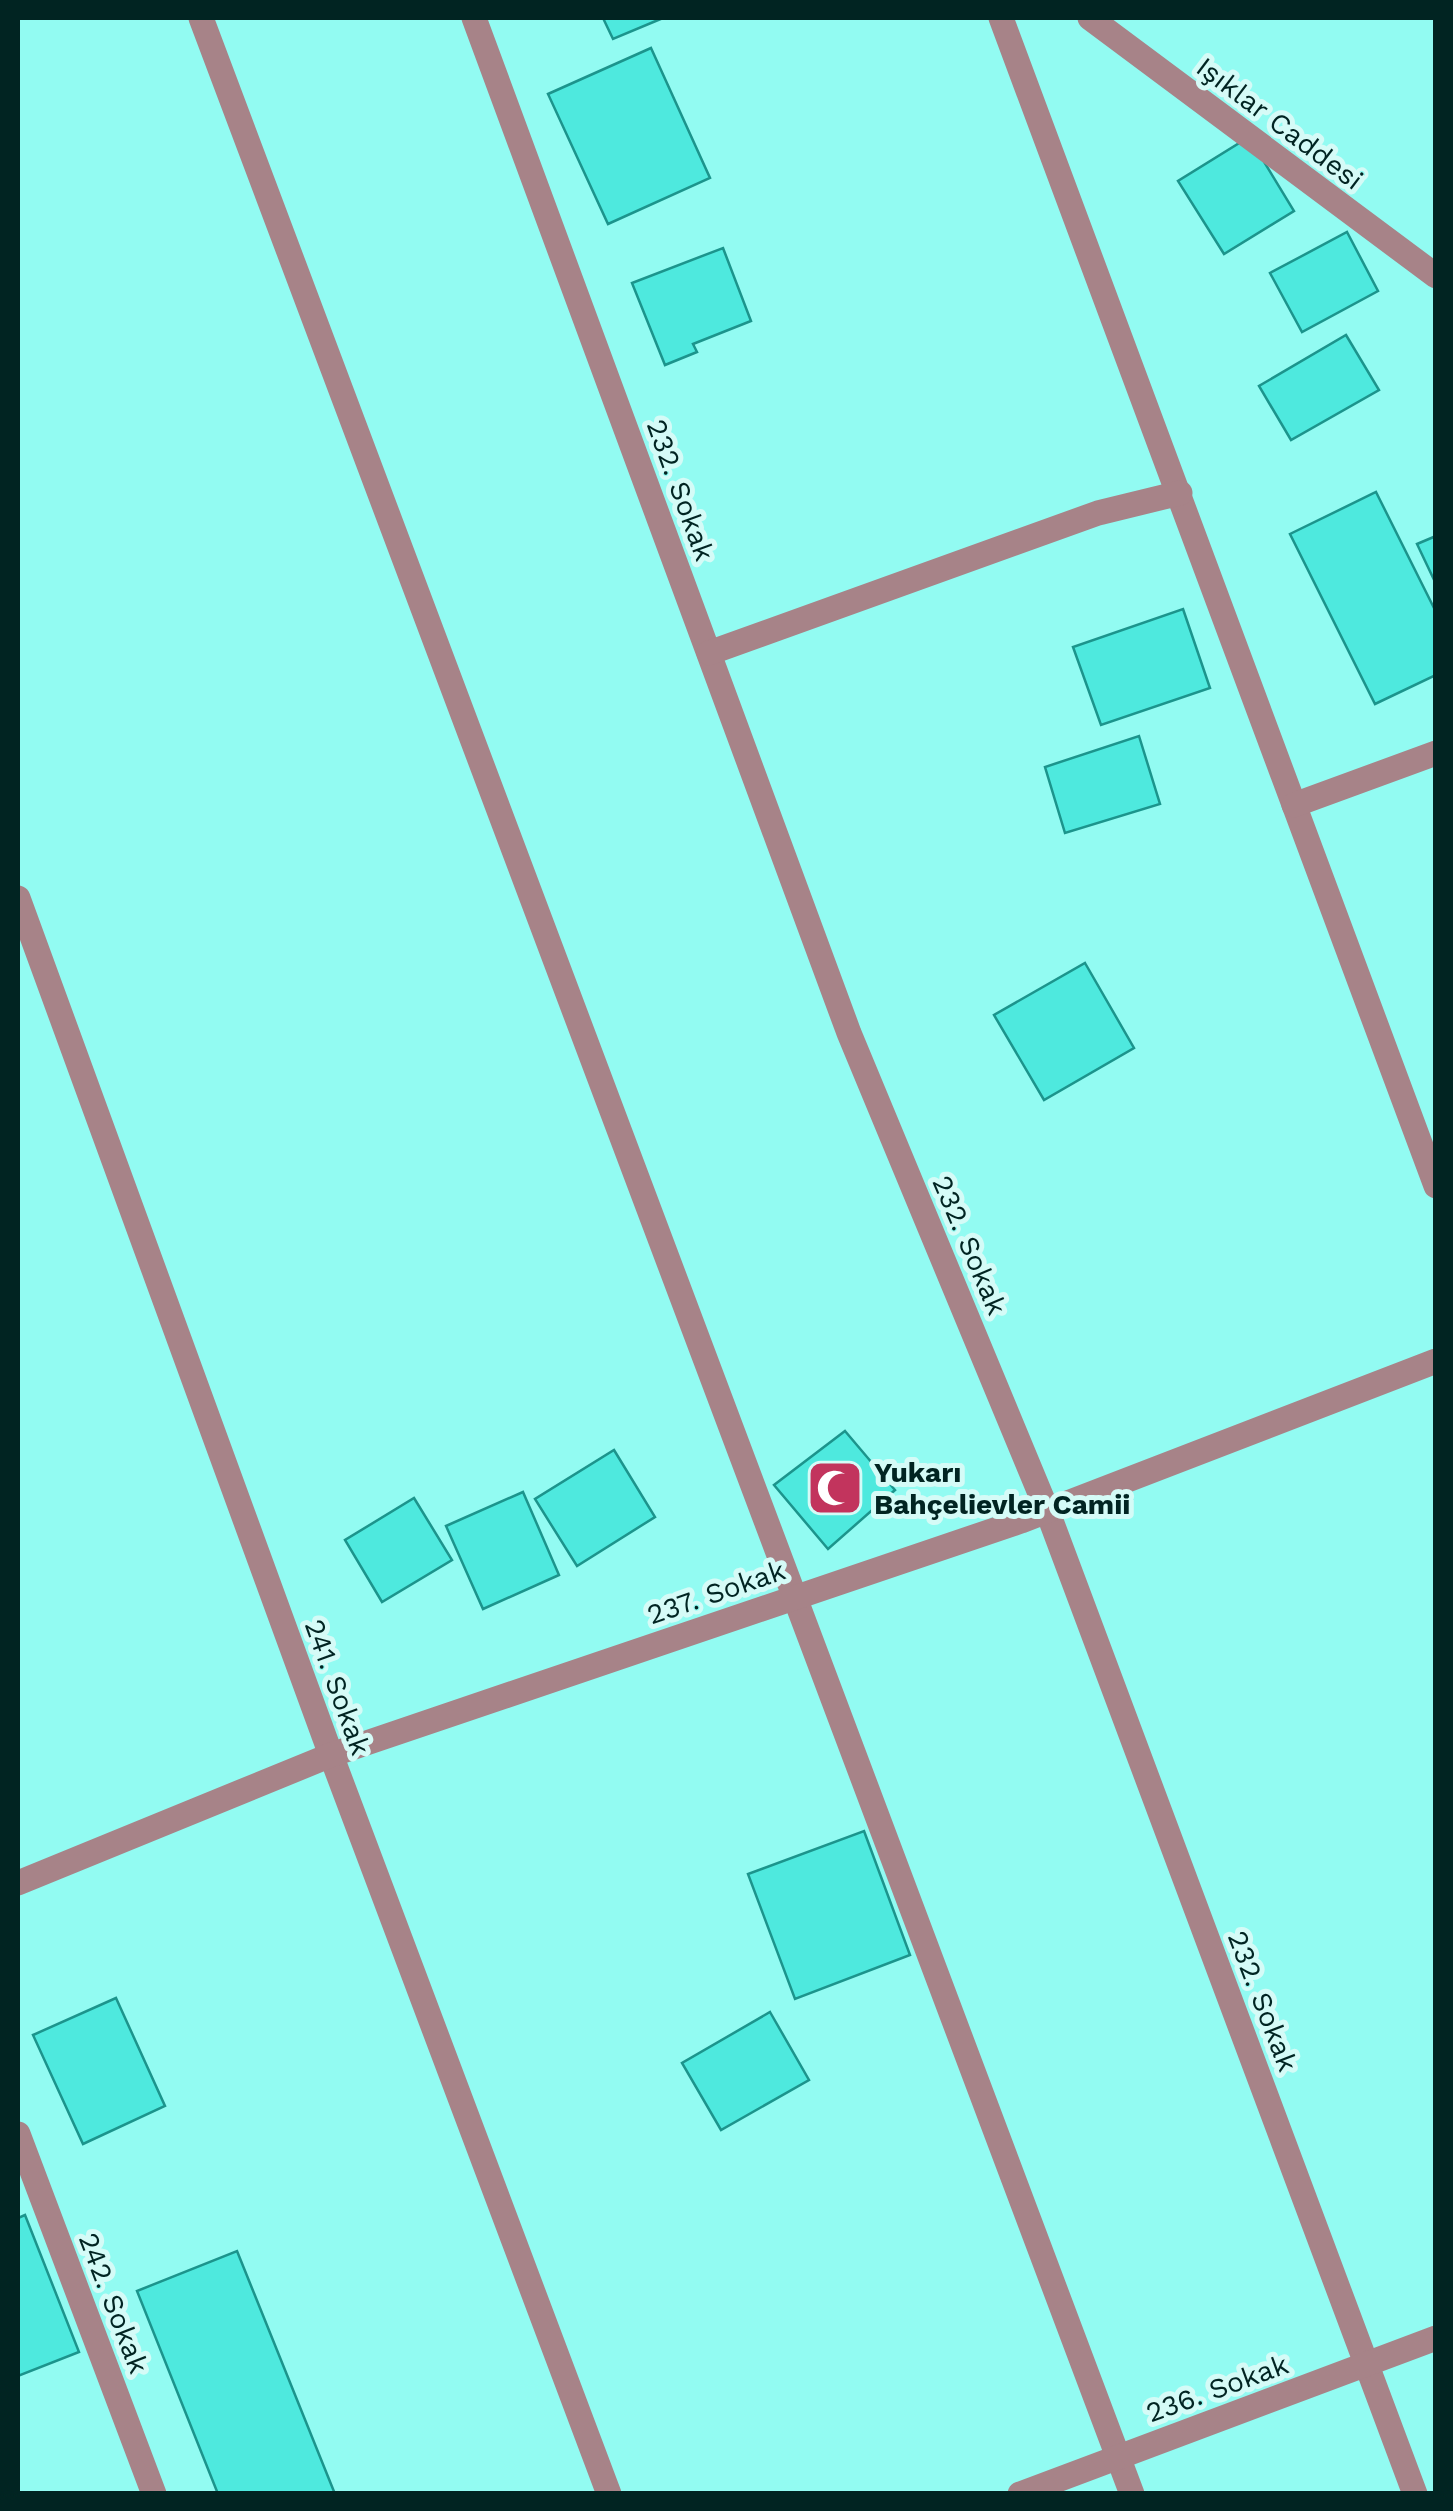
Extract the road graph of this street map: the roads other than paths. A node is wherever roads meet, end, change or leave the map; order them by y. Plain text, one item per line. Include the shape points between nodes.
1 (200, 18) edge
2 (474, 18) edge
3 (1002, 18) edge
4 (1092, 18) edge
5 (1436, 276) edge
6 (1180, 493) junction
7 (709, 653) junction
8 (1436, 753) edge
9 (1294, 805) junction
10 (18, 898) edge
11 (1436, 1186) edge
12 (1436, 1361) edge
13 (1047, 1510) junction
14 (794, 1598) junction
15 (330, 1755) junction
16 (18, 1883) edge
17 (18, 2134) edge
18 (1436, 2338) edge
19 (1367, 2364) junction
20 (1118, 2457) junction
21 (154, 2494) edge
22 (609, 2494) edge
23 (1020, 2494) edge
24 (1132, 2494) edge
25 (1415, 2494) edge

1 - 14 street
2 - 7 street, 232. Sokak
3 - 6 street
4 - 5 street, Işıklar Caddesi
6 - 7 street via 1098,513
6 - 9 street
7 - 13 street, 232. Sokak via 849,1033
8 - 9 street
9 - 11 street
10 - 15 street, 241. Sokak
12 - 13 street, 237. Sokak
13 - 14 street, 237. Sokak
13 - 19 street, 232. Sokak
14 - 15 street, 237. Sokak
14 - 20 street
15 - 16 street, 237. Sokak
15 - 22 street, 241. Sokak
17 - 21 street, 242. Sokak
18 - 19 street, 236. Sokak
19 - 20 street, 236. Sokak
19 - 25 street, 232. Sokak
20 - 23 street, 236. Sokak
20 - 24 street

